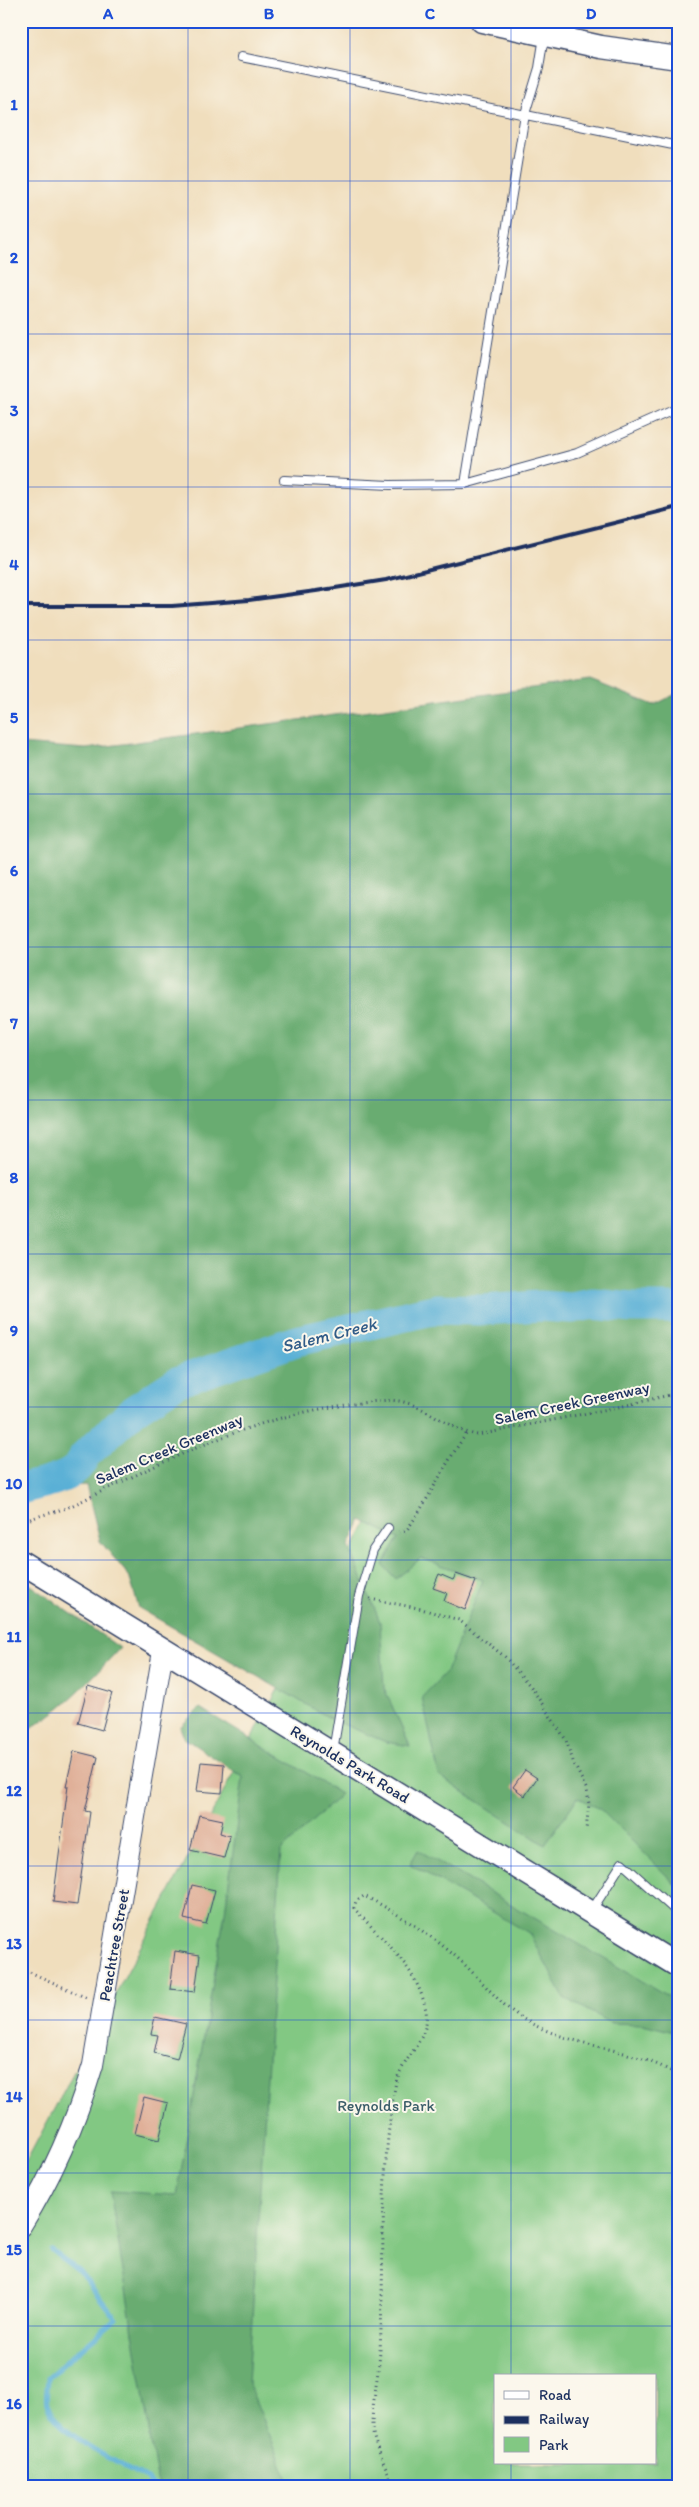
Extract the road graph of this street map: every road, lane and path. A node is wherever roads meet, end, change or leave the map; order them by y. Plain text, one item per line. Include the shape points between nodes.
1 (482, 21) edge
2 (544, 36) junction
3 (241, 57) dead end
4 (678, 58) edge
5 (525, 114) junction
6 (678, 146) edge
7 (678, 408) edge
8 (284, 480) dead end
9 (465, 484) junction
10 (678, 1392) edge
11 (467, 1434) junction
12 (21, 1523) edge
13 (388, 1528) joint
14 (21, 1562) edge
15 (360, 1596) junction
16 (162, 1651) junction
17 (333, 1753) junction
18 (586, 1830) dead end
19 (591, 1912) junction
20 (678, 1913) edge
21 (678, 1966) edge
22 (21, 1968) edge
23 (104, 2002) junction
24 (678, 2075) edge
25 (21, 2226) edge
26 (393, 2486) edge

1 - 2 main road
2 - 4 main road
2 - 5 lane via 539,68
3 - 5 lane
5 - 6 lane
5 - 9 lane
7 - 9 lane via 577,453
8 - 9 lane via 390,485
10 - 11 path, Salem Creek Greenway via 478,1435
11 - 12 path, Salem Creek Greenway via 418,1407 399,1401 331,1407 273,1420 220,1437 68,1507 36,1515
11 - 13 path via 453,1451 431,1495 406,1531
13 - 15 lane via 373,1550
14 - 16 main road, Reynolds Park Road
15 - 17 lane
15 - 18 path via 459,1620 505,1657 531,1687 566,1740 587,1790
16 - 17 main road, Reynolds Park Road
16 - 23 street, Peachtree Street
17 - 19 main road, Reynolds Park Road
19 - 20 lane via 622,1862
19 - 21 main road, Reynolds Park Road
22 - 23 path via 72,1993
23 - 25 street, Peachtree Street via 93,2065 81,2103 58,2159
24 - 26 path via 645,2058 580,2043 524,2019 503,2004 463,1963 430,1938 376,1902 364,1896 356,1900 354,1908 413,1976 427,2014 424,2032 395,2084 384,2190 380,2352 372,2426

